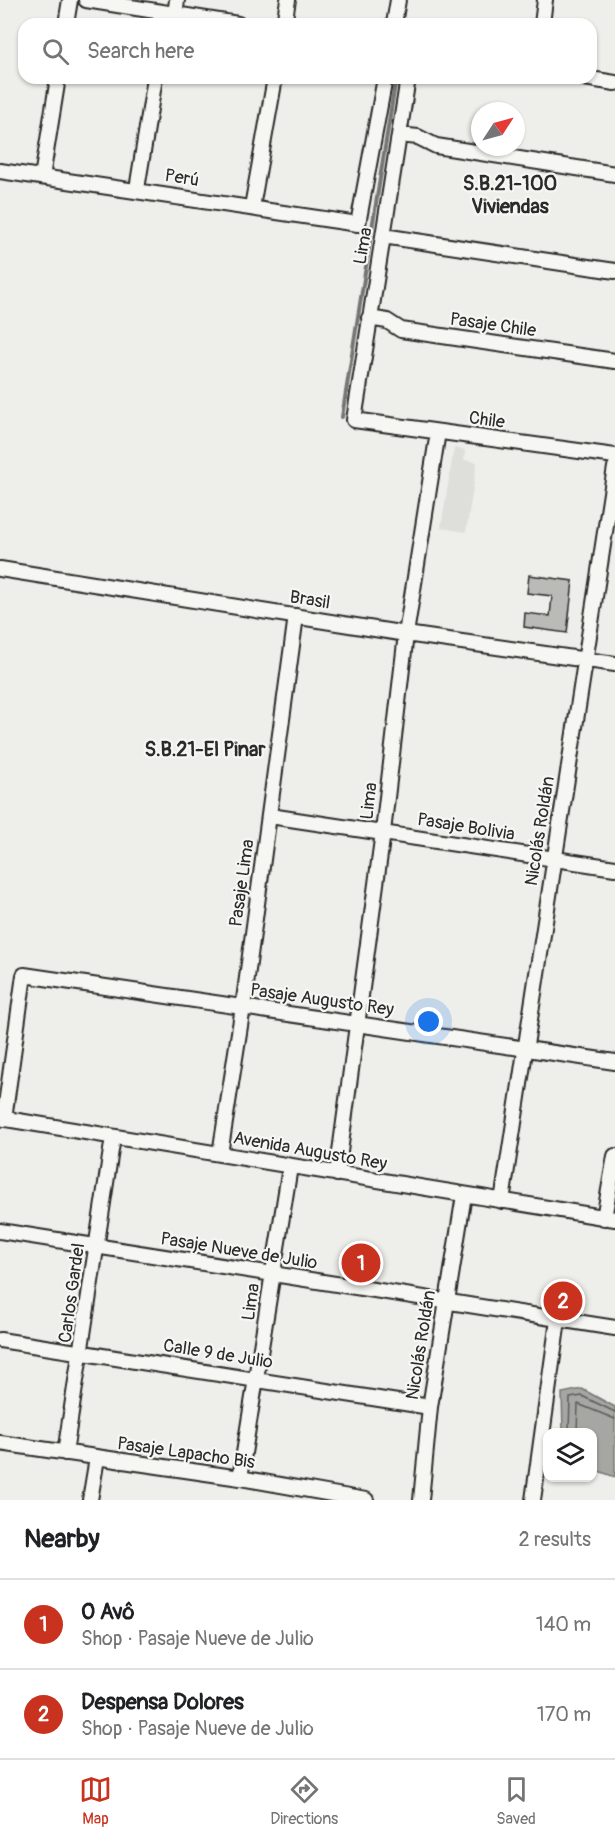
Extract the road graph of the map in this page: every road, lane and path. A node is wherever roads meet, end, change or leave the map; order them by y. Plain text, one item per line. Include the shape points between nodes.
1 (70, 0) edge
2 (86, 0) edge
3 (177, 0) edge
4 (288, 0) edge
5 (398, 0) edge
6 (545, 0) edge
7 (67, 18) edge
8 (166, 18) edge
9 (170, 18) edge
10 (285, 18) edge
11 (395, 18) edge
12 (543, 18) edge
13 (597, 80) edge
14 (615, 83) edge
15 (57, 84) edge
16 (154, 84) edge
17 (273, 84) edge
18 (384, 84) edge
19 (407, 84) edge
20 (399, 135) junction
21 (0, 171) edge
22 (615, 174) edge
23 (42, 177) junction
24 (137, 189) junction
25 (252, 207) junction
26 (358, 224) joint
27 (383, 236) junction
28 (615, 271) edge
29 (369, 318) junction
30 (615, 361) edge
31 (354, 420) joint
32 (438, 432) junction
33 (615, 456) edge
34 (615, 467) edge
35 (0, 569) edge
36 (296, 616) junction
37 (406, 634) junction
38 (584, 659) junction
39 (615, 664) edge
40 (270, 816) junction
41 (383, 832) junction
42 (554, 858) junction
43 (615, 868) edge
44 (243, 1007) junction
45 (357, 1023) junction
46 (525, 1047) junction
47 (615, 1062) edge
48 (2, 1118) edge
49 (113, 1137) junction
50 (220, 1154) junction
51 (615, 1156) edge
52 (290, 1167) junction
53 (337, 1174) junction
54 (464, 1195) junction
55 (502, 1201) junction
56 (610, 1219) edge
57 (0, 1231) edge
58 (97, 1246) junction
59 (273, 1276) junction
60 (446, 1301) junction
61 (558, 1320) junction
62 (615, 1328) edge
63 (0, 1340) edge
64 (81, 1352) junction
65 (258, 1378) junction
66 (430, 1407) junction
67 (0, 1443) edge
68 (65, 1453) junction
69 (97, 1458) junction
70 (240, 1478) junction
71 (293, 1494) edge
72 (90, 1500) edge
73 (366, 1500) edge
74 (421, 1500) edge
75 (532, 1500) edge

1 - 7 street
2 - 8 street
3 - 9 street
4 - 10 street
5 - 11 street
6 - 12 street
13 - 14 street
15 - 23 street
16 - 24 street
17 - 25 street
18 - 26 street, Lima
19 - 20 street, Lima
20 - 22 street via 418,137 436,146
20 - 27 street, Lima
21 - 23 street, Perú
23 - 24 street, Perú
24 - 25 street, Perú
25 - 26 street, Perú
27 - 28 street
27 - 29 street, Lima
29 - 30 street, Pasaje Chile via 387,321 401,330
29 - 31 street, Lima
31 - 32 street, Chile
32 - 33 street, Chile
32 - 37 street, Lima
34 - 38 street, Nicolás Roldán
35 - 36 street, Brasil
36 - 37 street, Brasil
36 - 40 street, Pasaje Lima
37 - 38 street, Brasil
37 - 41 street, Lima
38 - 39 street, Brasil
38 - 42 street, Nicolás Roldán
40 - 41 street, Pasaje Bolivia
40 - 44 street, Pasaje Lima
41 - 42 street, Pasaje Bolivia
41 - 45 street, Lima
42 - 43 street, Pasaje Bolivia
42 - 46 street, Nicolás Roldán
44 - 45 street, Pasaje Augusto Rey
44 - 48 street, Pasaje Augusto Rey via 24,975
44 - 50 street, Pasaje Lima
45 - 46 street, Pasaje Augusto Rey
45 - 53 street, Lima
46 - 47 street, Pasaje Augusto Rey
46 - 55 street, Nicolás Roldán
48 - 49 street, Avenida Augusto Rey
49 - 50 street, Avenida Augusto Rey
49 - 58 street, Carlos Gardel
50 - 52 street, Avenida Augusto Rey
51 - 56 street
52 - 53 street, Avenida Augusto Rey
52 - 59 street, Lima
53 - 54 street, Avenida Augusto Rey
54 - 55 street, Avenida Augusto Rey
54 - 60 street, Nicolás Roldán
55 - 56 street, Avenida Augusto Rey
57 - 58 street, Pasaje Nueve de Julio
58 - 59 street, Pasaje Nueve de Julio
58 - 64 street, Carlos Gardel
59 - 60 street, Pasaje Nueve de Julio
59 - 65 street, Lima
60 - 61 street, Pasaje Nueve de Julio
60 - 66 street, Nicolás Roldán
61 - 62 street, Pasaje Nueve de Julio
61 - 75 street
63 - 64 street, Calle 9 de Julio
64 - 65 street, Calle 9 de Julio
64 - 68 street, Carlos Gardel
65 - 66 street, Calle 9 de Julio
65 - 70 street, Lima
66 - 74 street, Nicolás Roldán
67 - 68 street, Pasaje Lapacho Bis
68 - 69 street, Pasaje Lapacho Bis
69 - 70 street, Pasaje Lapacho Bis
69 - 72 street
70 - 71 street, Pasaje Lapacho Bis
71 - 73 street, Pasaje Lapacho Bis

